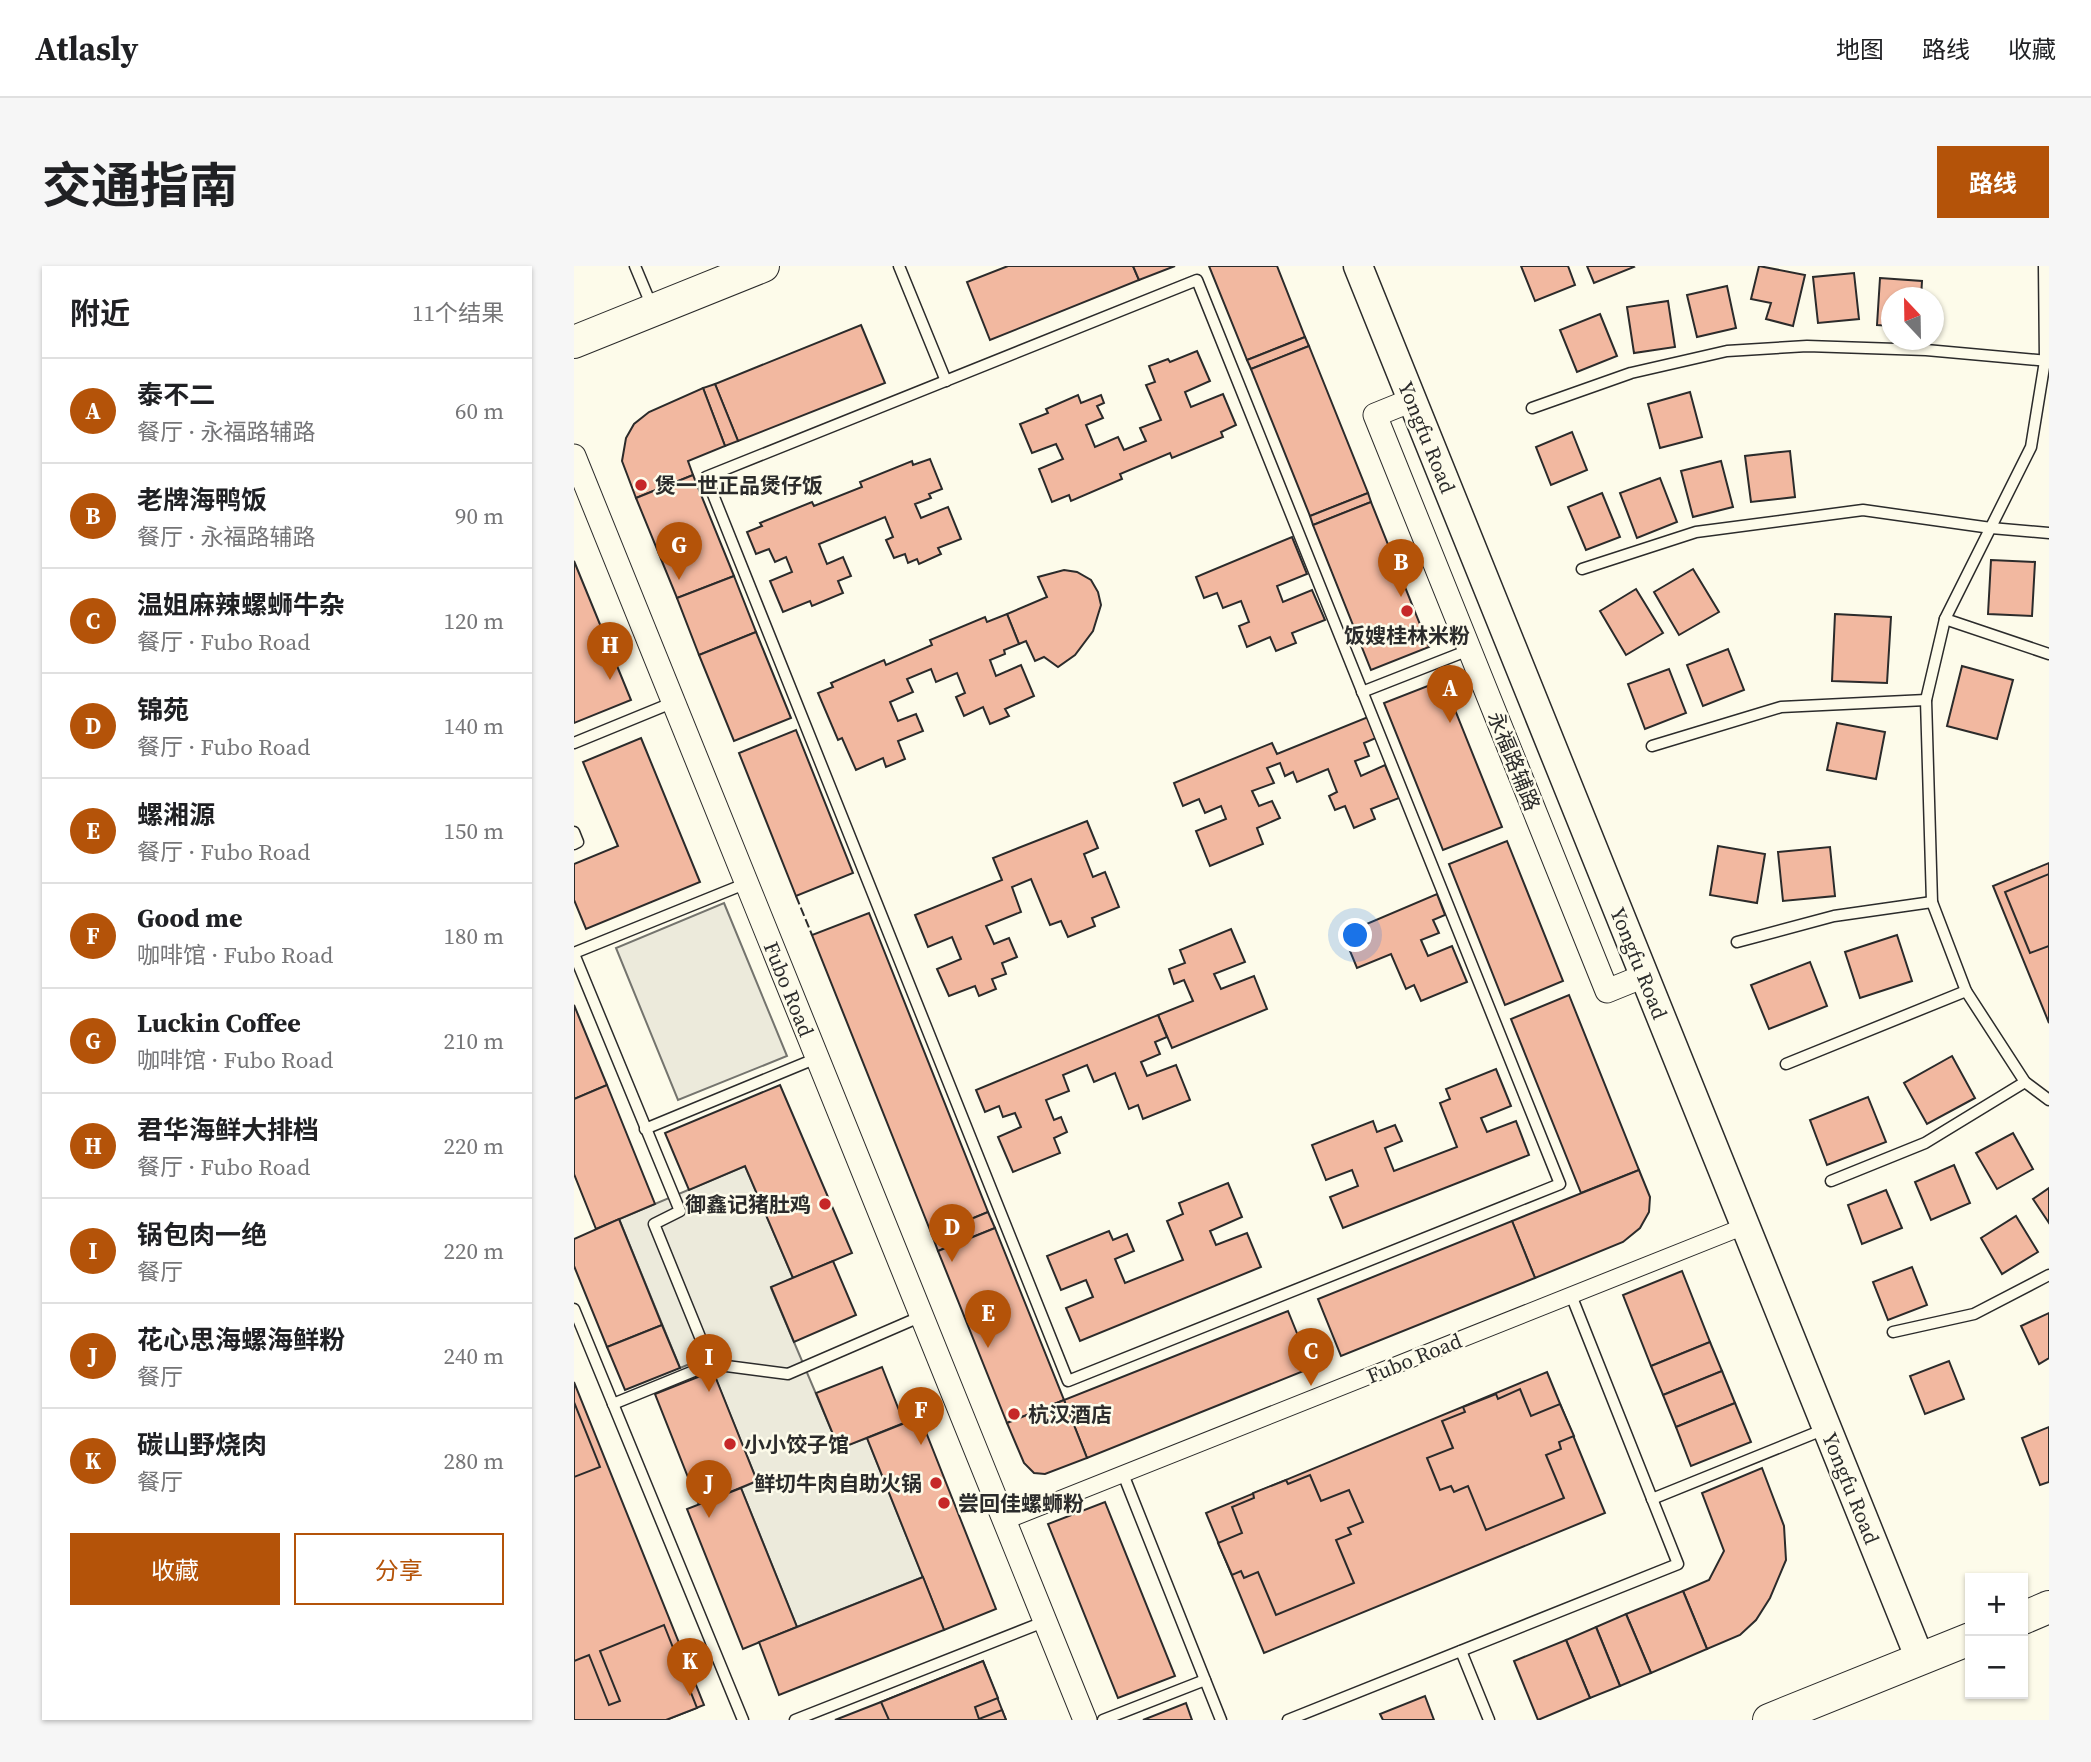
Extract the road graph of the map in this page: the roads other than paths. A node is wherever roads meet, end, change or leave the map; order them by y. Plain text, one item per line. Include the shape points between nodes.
1 (635, 266) edge
2 (763, 266) edge
3 (899, 266) edge
4 (1358, 266) edge
5 (2044, 266) edge
6 (653, 310) junction
7 (574, 342) edge
8 (2047, 360) edge
9 (946, 381) junction
10 (1412, 400) junction
11 (1532, 408) dead end
12 (574, 456) edge
13 (1991, 528) junction
14 (2049, 533) edge
15 (1582, 569) dead end
16 (1945, 620) junction
17 (1469, 650) junction
18 (2049, 654) edge
19 (1362, 692) junction
20 (1926, 700) junction
21 (674, 702) junction
22 (574, 743) edge
23 (1652, 746) dead end
24 (574, 832) edge
25 (574, 844) edge
26 (747, 883) junction
27 (1933, 902) junction
28 (1737, 942) dead end
29 (574, 954) edge
30 (1644, 976) junction
31 (1966, 991) junction
32 (817, 1058) junction
33 (1786, 1064) dead end
34 (2025, 1082) junction
35 (2049, 1100) edge
36 (645, 1129) junction
37 (1831, 1181) dead end
38 (1745, 1226) junction
39 (2049, 1275) edge
40 (1571, 1295) junction
41 (574, 1309) edge
42 (922, 1316) junction
43 (1893, 1332) dead end
44 (579, 1337) edge
45 (711, 1364) junction
46 (613, 1404) junction
47 (1827, 1429) junction
48 (1123, 1474) junction
49 (1652, 1499) junction
50 (1005, 1521) junction
51 (2049, 1607) edge
52 (2028, 1616) edge
53 (1046, 1621) junction
54 (1965, 1641) edge
55 (1461, 1651) junction
56 (1920, 1659) junction
57 (1205, 1680) junction
58 (743, 1720) edge
59 (795, 1720) edge
60 (1085, 1720) edge
61 (1103, 1720) edge
62 (1221, 1720) edge
63 (1288, 1720) edge
64 (1489, 1720) edge
65 (1769, 1720) edge

1 - 6 lane
2 - 6 main road
3 - 9 lane
4 - 10 street, Yongfu Road
5 - 8 lane
6 - 7 main road
8 - 11 lane via 1820,346 1727,351 1631,373
8 - 13 lane via 2031,447
9 - 19 lane via 1197,280
9 - 19 lane via 706,477 1068,1381 1560,1184
10 - 17 street, 永福路辅路 via 1375,415
10 - 30 street, Yongfu Road
12 - 21 street, Fubo Road
13 - 14 lane
13 - 15 lane via 1863,510 1696,532
13 - 16 lane
16 - 18 lane
16 - 20 lane
17 - 19 lane
17 - 30 street, 永福路辅路 via 1607,991
20 - 23 lane via 1781,707
20 - 27 lane
21 - 22 lane
21 - 26 street, Fubo Road
24 - 25 lane via 578,842
26 - 29 lane
26 - 32 street, Fubo Road
27 - 28 lane via 1834,916
27 - 31 lane
29 - 36 lane
30 - 38 street, Yongfu Road
31 - 33 lane
31 - 34 lane
32 - 36 lane
32 - 42 street, Fubo Road
34 - 35 lane
34 - 37 lane via 1925,1143
36 - 45 lane via 680,1212 654,1224
38 - 40 street, Fubo Road
38 - 47 street, Yongfu Road
39 - 43 lane via 1974,1314
40 - 48 street, Fubo Road
40 - 49 lane
41 - 44 lane
42 - 45 lane via 788,1374
42 - 50 street, Fubo Road
44 - 46 lane
45 - 46 lane
46 - 58 lane
47 - 49 lane
47 - 56 street, Yongfu Road
48 - 50 street, Fubo Road
48 - 57 lane
49 - 55 lane via 1678,1564
50 - 53 street, Fubo Road
51 - 52 main road
53 - 59 lane
53 - 60 street, Fubo Road
54 - 56 main road
55 - 63 lane
55 - 64 lane
56 - 65 main road
57 - 61 lane
57 - 62 lane

